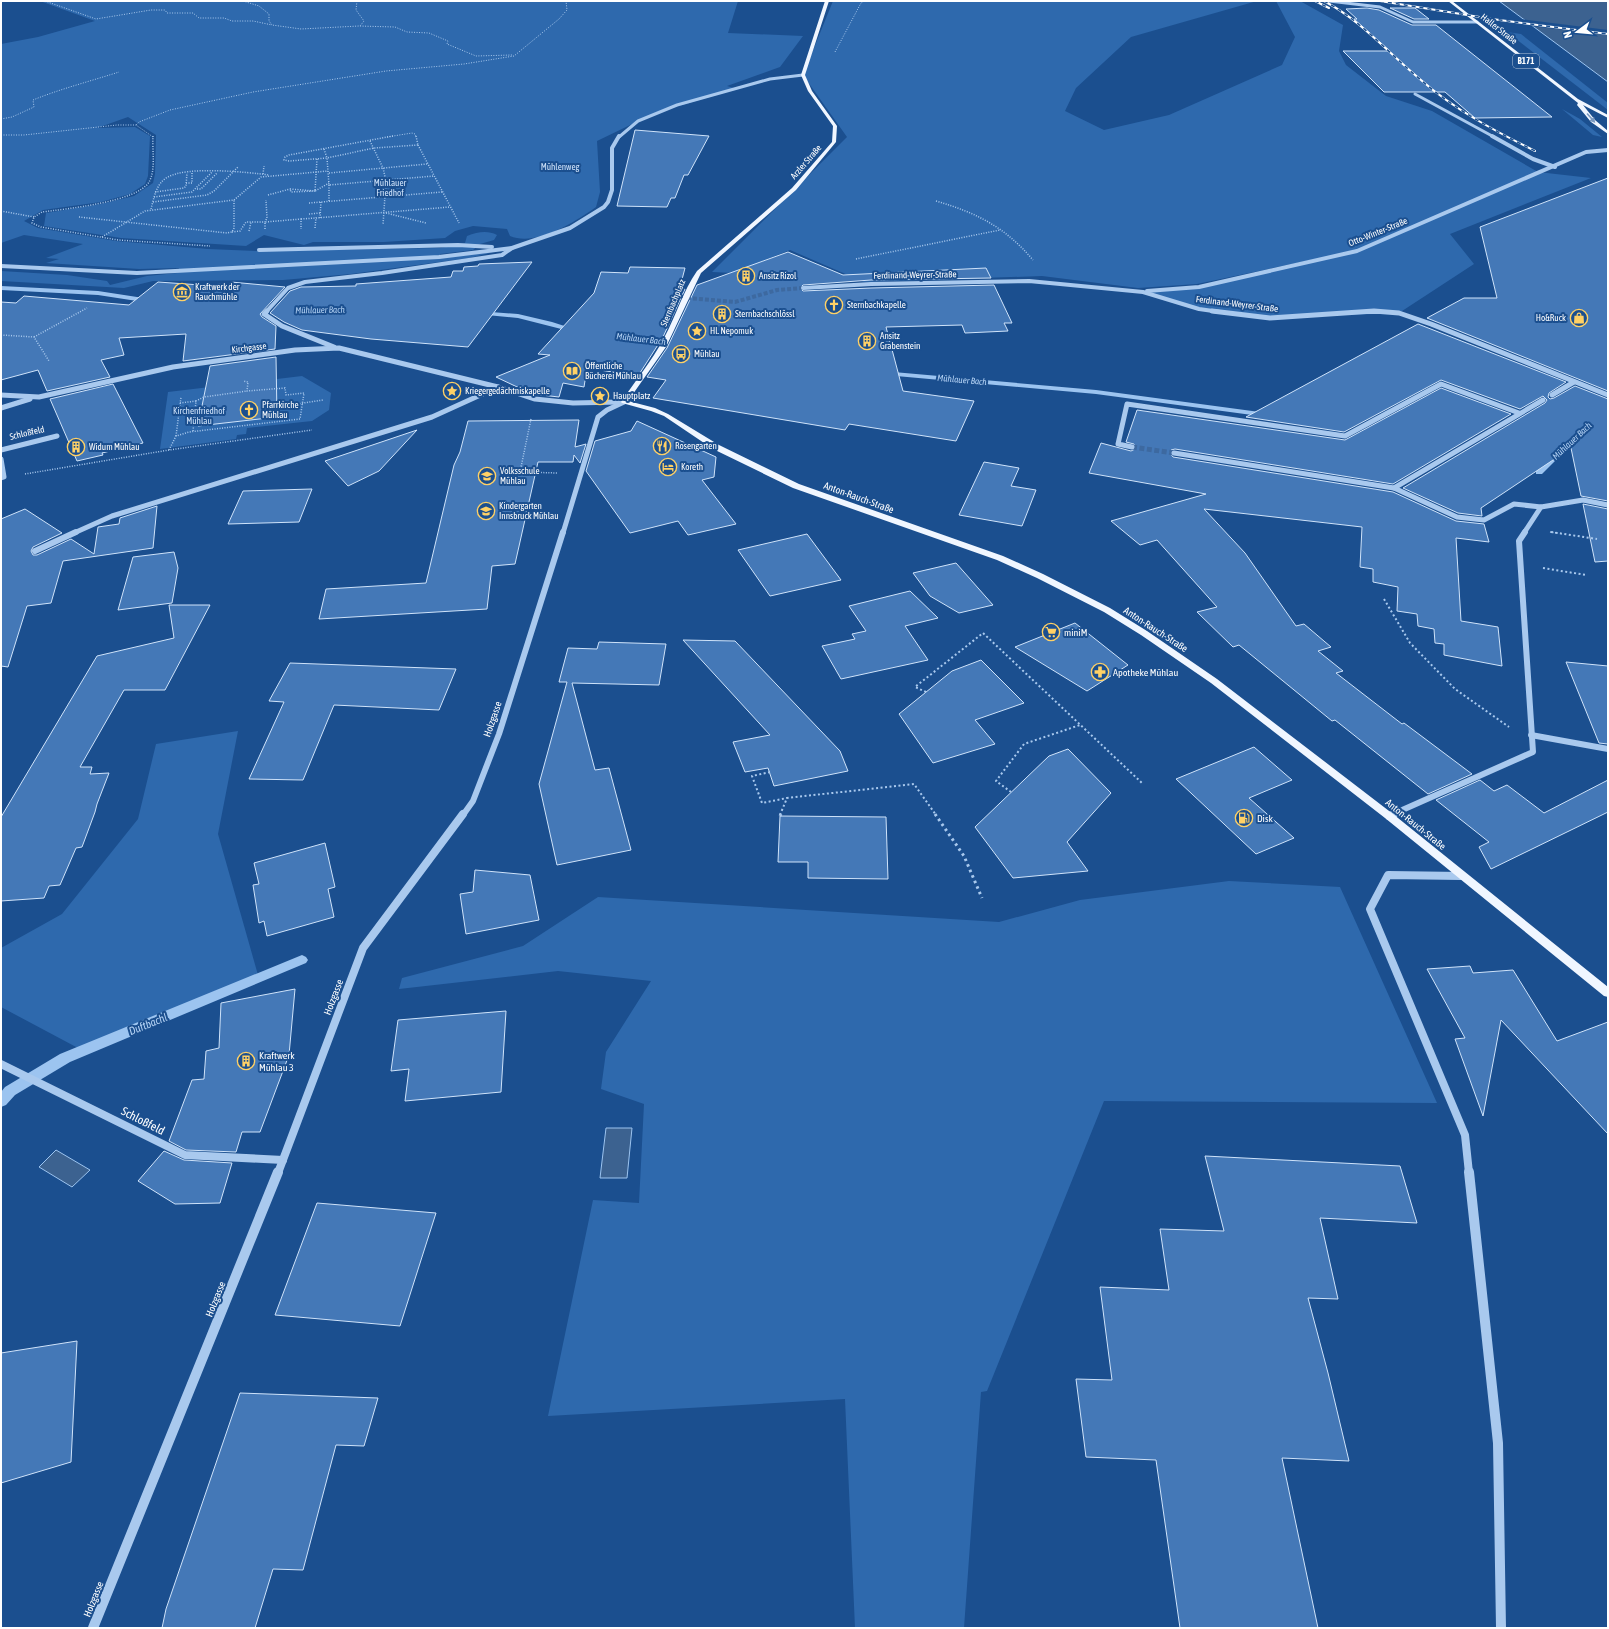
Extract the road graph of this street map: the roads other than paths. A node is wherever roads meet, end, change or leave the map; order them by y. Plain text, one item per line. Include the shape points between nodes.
1 (827, 1) edge
2 (1450, 1) edge
3 (1329, 2) edge
4 (1477, 22) junction
5 (803, 75) junction
6 (1415, 94) dead end
7 (1576, 100) junction
8 (1608, 118) edge
9 (1608, 133) edge
10 (1608, 150) edge
11 (1555, 167) junction
12 (512, 248) junction
13 (258, 250) dead end
14 (1, 266) edge
15 (693, 280) joint
16 (803, 288) tunnel mouth
17 (1142, 292) junction
18 (339, 348) junction
19 (1574, 382) junction
20 (498, 387) junction
21 (1, 395) edge
22 (1552, 395) dead end
23 (1608, 395) edge
24 (39, 396) junction
25 (1543, 400) dead end
26 (624, 402) junction
27 (1, 408) edge
28 (1520, 413) junction
29 (58, 436) dead end
30 (1132, 447) tunnel mouth
31 (1, 450) edge
32 (1174, 453) tunnel mouth
33 (1, 459) edge
34 (3, 477) edge
35 (1394, 488) junction
36 (1608, 505) edge
37 (1541, 506) junction
38 (35, 551) dead end
39 (1531, 735) junction
40 (1608, 749) edge
41 (1389, 816) junction
42 (1462, 876) junction
43 (1608, 993) edge
44 (1, 1064) edge
45 (283, 1160) junction
46 (93, 1628) edge
47 (1501, 1628) edge

1 - 5 main road
2 - 4 main road, Haller Straße / B171
3 - 4 street via 1380,7 1413,22
4 - 7 main road, Haller Straße / B171
5 - 12 street via 770,78 677,105 638,121 620,135 612,148 612,190 604,207 590,218 570,228
5 - 15 main road, Arzler Straße via 810,91 835,126 834,142 794,188
6 - 11 street via 1533,159
7 - 8 main road, Haller Straße / B171
7 -> 9 main road, Haller Straße / B171 via 1593,121
10 - 11 street, Otto-Winter-Straße via 1586,152
11 - 17 street, Otto-Winter-Straße via 1357,251 1199,287
12 - 13 street via 458,245
12 - 14 street via 439,257 137,273
12 - 18 street via 502,255 305,282 288,288 264,314 282,326
15 - 26 main road, Sternbachplatz via 673,329
16 - 17 street, Ferdinand-Weyrer-Straße via 980,281 1040,282
17 - 19 street, Ferdinand-Weyrer-Straße via 1199,310 1270,318 1374,311 1399,313
18 - 20 street, Kirchgasse
18 - 24 street, Kirchgasse via 294,350 186,365
19 - 22 street
19 - 23 street, Ferdinand-Weyrer-Straße
20 - 26 street via 553,402
20 - 38 street via 432,417 112,516
21 - 24 street, Kirchgasse via 25,398
24 - 27 street
25 - 28 street
26 - 41 main road, Anton-Rauch-Straße via 666,415 716,447 796,486 1000,558 1080,595 1180,656
26 - 45 street, Holzgasse via 598,417 499,734 473,801 363,948
28 - 30 street via 1440,384 1344,436 1127,404 1118,444
28 - 35 street
29 - 31 street, Schloßfeld
32 - 35 street
33 - 34 street
35 - 37 street via 1457,517 1484,520 1514,504
36 - 37 street via 1583,500
37 - 39 street via 1519,541
39 - 40 street
39 - 41 street via 1533,752
41 - 42 main road, Anton-Rauch-Straße
42 - 43 main road, Anton-Rauch-Straße
42 - 47 street via 1388,875 1370,909 1465,1135 1498,1443
44 - 45 street, Schloßfeld via 185,1155
45 - 46 street, Holzgasse

